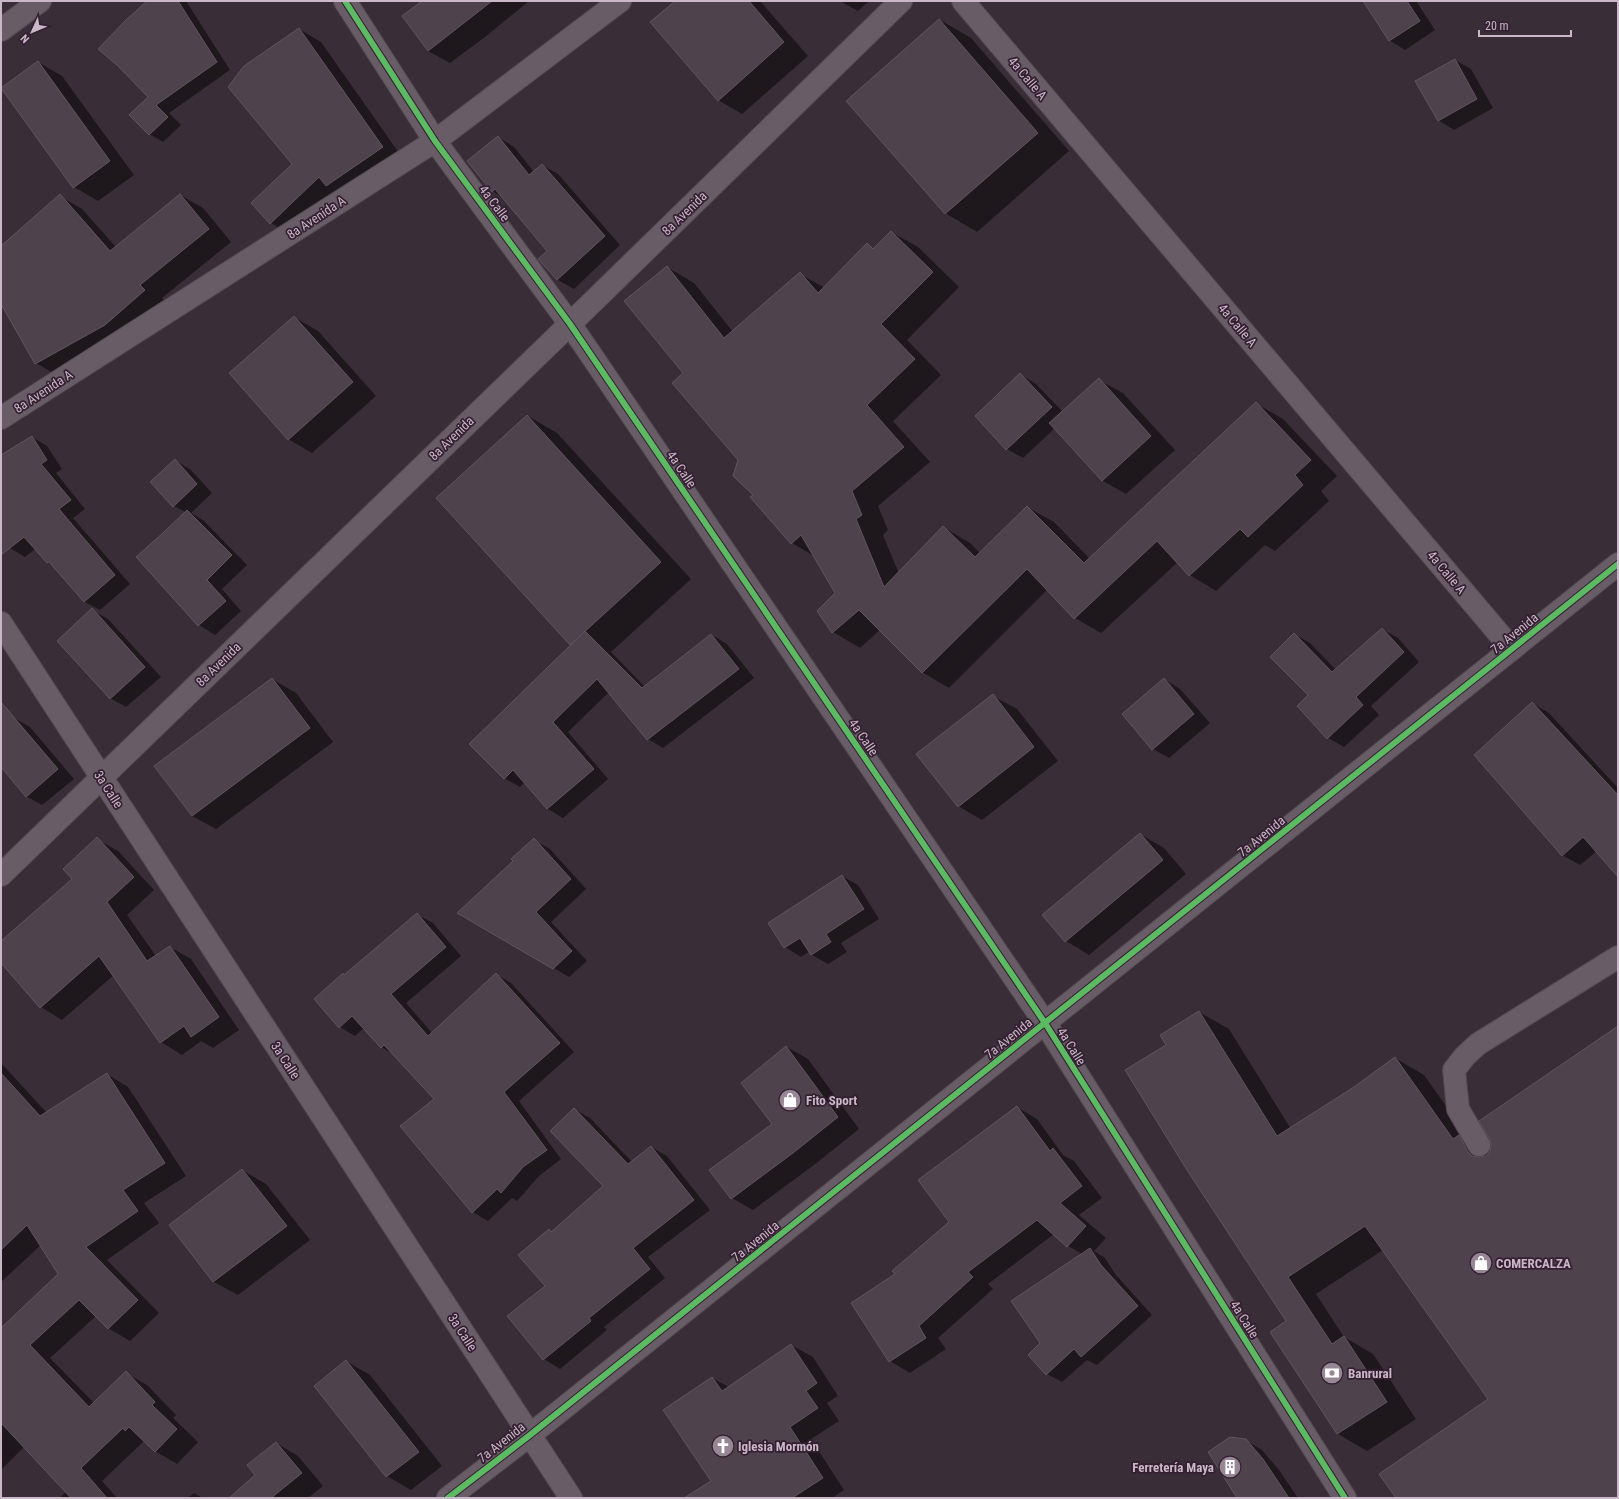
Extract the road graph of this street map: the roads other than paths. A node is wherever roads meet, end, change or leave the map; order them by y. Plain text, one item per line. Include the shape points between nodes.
1 (40, 1) edge
2 (345, 1) edge
3 (620, 1) edge
4 (901, 1) edge
5 (964, 1) edge
6 (1, 30) edge
7 (435, 141) junction
8 (570, 324) junction
9 (1, 418) edge
10 (1618, 564) edge
11 (1, 622) edge
12 (1512, 649) junction
13 (101, 776) junction
14 (1, 875) edge
15 (1618, 957) edge
16 (1045, 1023) junction
17 (1479, 1145) dead end
18 (530, 1434) junction
19 (448, 1498) edge
20 (571, 1498) edge
21 (1345, 1498) edge

1 - 6 street
2 - 7 street, 4a Calle
3 - 7 street, 8a Avenida A
4 - 8 street, 8a Avenida
5 - 12 street, 4a Calle A
7 - 8 street, 4a Calle
7 - 9 street, 8a Avenida A
8 - 13 street, 8a Avenida
8 - 16 street, 4a Calle
10 - 12 street, 7a Avenida
11 - 13 street, 3a Calle
12 - 16 street, 7a Avenida
13 - 14 street, 8a Avenida
13 - 18 street, 3a Calle
15 - 17 street via 1478,1044 1454,1070 1458,1109
16 - 18 street, 7a Avenida
16 - 21 street, 4a Calle
18 - 19 street, 7a Avenida
18 - 20 street, 3a Calle

